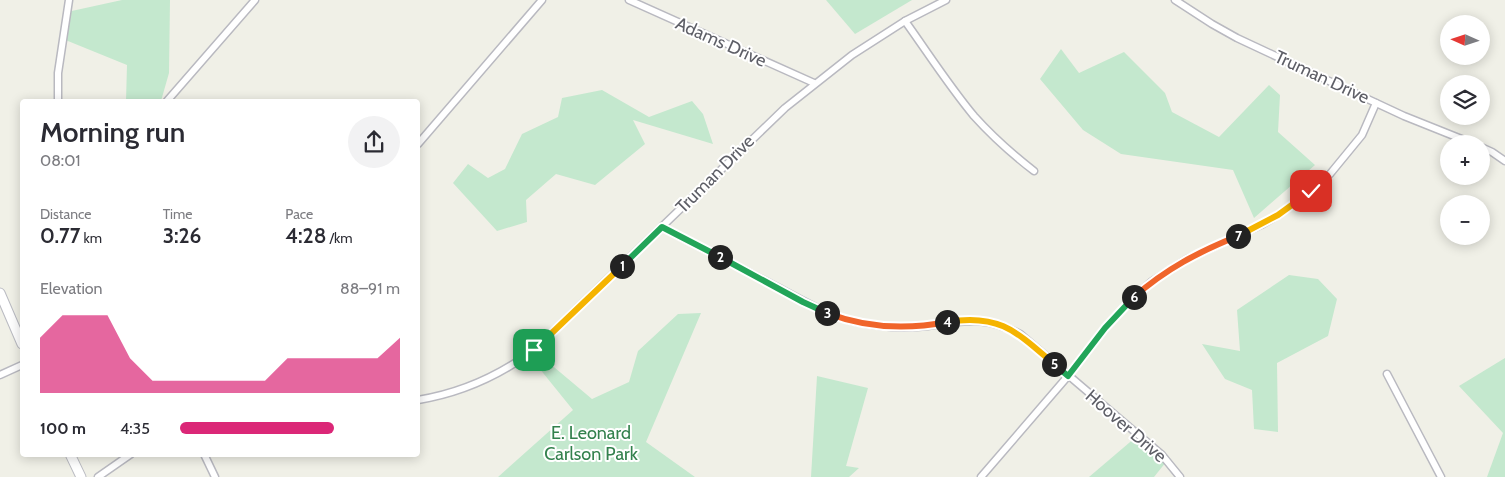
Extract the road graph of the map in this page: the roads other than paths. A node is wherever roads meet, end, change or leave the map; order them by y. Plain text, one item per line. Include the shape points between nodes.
1 (69, 0) edge
2 (255, 0) edge
3 (542, 0) edge
4 (629, 0) edge
5 (946, 0) edge
6 (1175, 0) edge
7 (906, 22) junction
8 (814, 83) junction
9 (58, 99) edge
10 (169, 99) edge
11 (1376, 103) junction
12 (1452, 135) edge
13 (420, 142) edge
14 (1490, 151) edge
15 (1505, 161) edge
16 (1034, 171) dead end
17 (662, 227) junction
18 (0, 293) edge
19 (20, 339) edge
20 (20, 366) edge
21 (1387, 374) dead end
22 (0, 375) edge
23 (1068, 376) junction
24 (420, 399) edge
25 (71, 457) edge
26 (127, 457) edge
27 (205, 457) edge
28 (81, 477) edge
29 (98, 477) edge
30 (215, 477) edge
31 (981, 477) edge
32 (1180, 477) edge
33 (1441, 477) edge

1 - 9 street via 58,73
2 - 10 street
3 - 13 street
4 - 8 street, Adams Drive
5 - 7 street, Truman Drive
6 - 11 street, Truman Drive via 1238,38
7 - 8 street, Truman Drive
7 - 16 street via 975,117
8 - 17 street, Truman Drive via 761,129
11 - 12 street, Truman Drive
11 - 23 street via 1362,135 1330,174 1311,191 1261,225 1186,259 1151,282 1120,310
14 - 15 street
17 - 23 street, Hoover Drive via 803,302 836,316 892,327 967,320 996,324 1020,334
17 - 24 street, Truman Drive via 518,362 478,384
18 - 19 main road
20 - 22 street
21 - 33 street
23 - 31 street
23 - 32 street, Hoover Drive via 1162,455
25 - 28 main road
26 - 29 street
27 - 30 street

